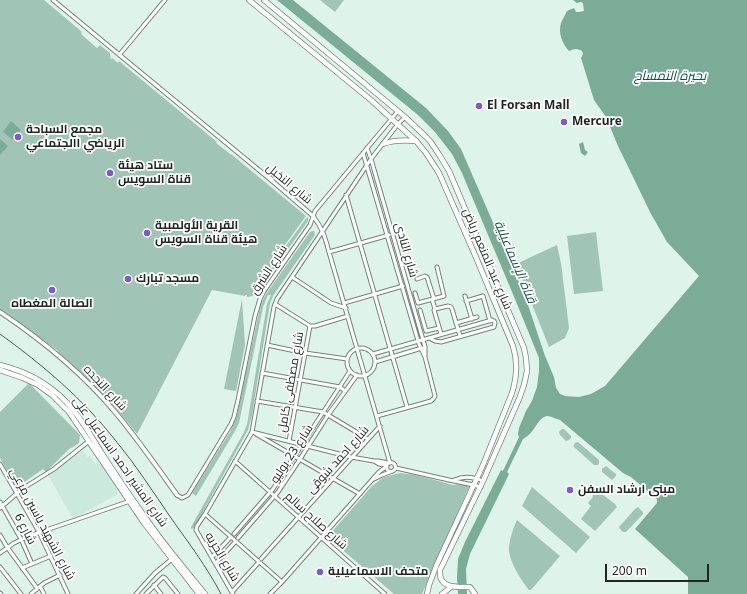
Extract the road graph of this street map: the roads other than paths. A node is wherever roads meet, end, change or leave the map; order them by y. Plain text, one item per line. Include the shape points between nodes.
1 (53, 0) edge
2 (165, 0) edge
3 (249, 0) edge
4 (264, 0) edge
5 (304, 32) junction
6 (298, 40) junction
7 (120, 54) junction
8 (353, 74) junction
9 (348, 81) junction
10 (398, 111) junction
11 (405, 117) junction
12 (392, 118) junction
13 (398, 124) junction
14 (416, 141) junction
15 (383, 144) junction
16 (367, 148) junction
17 (363, 153) junction
18 (371, 159) junction
19 (367, 165) junction
20 (346, 195) junction
21 (313, 216) junction
22 (323, 231) junction
23 (392, 234) junction
24 (388, 235) junction
25 (360, 243) junction
26 (484, 251) junction
27 (329, 252) junction
28 (475, 254) junction
29 (436, 267) dead end
30 (292, 277) junction
31 (416, 279) dead end
32 (407, 285) junction
33 (402, 286) junction
34 (415, 293) dead end
35 (375, 294) junction
36 (465, 296) dead end
37 (433, 299) junction
38 (466, 301) junction
39 (344, 303) junction
40 (275, 304) junction
41 (413, 306) junction
42 (346, 308) junction
43 (409, 308) junction
44 (435, 309) junction
45 (420, 310) dead end
46 (0, 312) edge
47 (348, 316) junction
48 (477, 317) dead end
49 (472, 318) junction
50 (490, 321) junction
51 (456, 323) junction
52 (310, 326) junction
53 (439, 328) junction
54 (458, 330) junction
55 (441, 334) junction
56 (460, 336) junction
57 (429, 338) junction
58 (423, 340) junction
59 (418, 341) junction
60 (267, 345) junction
61 (425, 347) junction
62 (357, 348) junction
63 (420, 348) junction
64 (390, 349) junction
65 (305, 353) junction
66 (373, 354) junction
67 (392, 356) junction
68 (425, 357) junction
69 (526, 358) junction
70 (347, 359) junction
71 (516, 359) junction
72 (375, 362) junction
73 (0, 365) edge
74 (0, 370) edge
75 (7, 370) junction
76 (350, 371) junction
77 (262, 374) junction
78 (356, 375) junction
79 (365, 376) junction
80 (300, 381) junction
81 (340, 388) junction
82 (346, 391) junction
83 (257, 401) junction
84 (407, 407) junction
85 (295, 408) junction
86 (323, 412) junction
87 (328, 415) junction
88 (377, 416) junction
89 (380, 426) junction
90 (252, 432) junction
91 (368, 439) junction
92 (91, 440) junction
93 (290, 441) junction
94 (302, 444) junction
95 (309, 446) junction
96 (294, 456) junction
97 (352, 457) junction
98 (300, 459) junction
99 (235, 461) junction
100 (0, 464) edge
101 (388, 464) junction
102 (396, 468) junction
103 (390, 472) junction
104 (333, 478) junction
105 (477, 479) junction
106 (454, 480) junction
107 (371, 481) junction
108 (483, 481) junction
109 (120, 484) junction
110 (475, 485) junction
111 (480, 486) junction
112 (270, 492) junction
113 (16, 494) junction
114 (360, 494) junction
115 (177, 495) joint
116 (274, 496) junction
117 (130, 501) junction
118 (0, 502) edge
119 (1, 507) edge
120 (205, 514) junction
121 (251, 515) junction
122 (298, 517) junction
123 (255, 518) junction
124 (150, 528) junction
125 (39, 532) junction
126 (234, 534) dead end
127 (0, 535) edge
128 (231, 537) junction
129 (321, 538) junction
130 (21, 539) junction
131 (237, 539) junction
132 (7, 547) junction
133 (0, 553) edge
134 (51, 556) junction
135 (212, 557) junction
136 (173, 558) junction
137 (260, 560) junction
138 (216, 563) junction
139 (32, 564) junction
140 (0, 567) edge
141 (22, 568) junction
142 (60, 575) junction
143 (282, 582) junction
144 (154, 586) junction
145 (452, 586) junction
146 (38, 587) junction
147 (232, 593) edge
148 (21, 594) edge
149 (31, 594) edge
150 (44, 594) edge
151 (68, 594) edge
152 (136, 594) edge
153 (146, 594) edge
154 (161, 594) edge
155 (178, 594) edge
156 (198, 594) edge
157 (205, 594) edge
158 (270, 594) edge
159 (385, 594) edge
160 (427, 594) edge
161 (442, 594) edge
162 (475, 594) edge

1 - 7 street, شارع النخيل
2 - 7 street
3 - 6 main road, شارع عبد المنعم رياض
4 - 5 main road, شارع عبد المنعم رياض
5 - 6 main road
5 - 8 main road, شارع عبد المنعم رياض
6 - 9 main road, شارع عبد المنعم رياض
7 - 21 street, شارع النخيل
8 - 9 main road
8 - 10 main road, شارع عبد المنعم رياض
9 - 12 main road, شارع عبد المنعم رياض
10 - 11 main road, شارع عبد المنعم رياض
10 - 12 street, شارع الشرق
11 - 13 street
11 - 26 main road, شارع عبد المنعم رياض via 424,135 445,163
12 - 13 main road, شارع عبد المنعم رياض
12 - 16 street, شارع الشرق
13 - 14 main road, شارع عبد المنعم رياض
13 - 15 street
14 - 15 main road
14 - 28 main road, شارع عبد المنعم رياض via 439,173
15 - 18 street
16 - 17 street, شارع الشرق
16 - 18 street, شارع النادى
17 - 19 street, شارع النادى
17 - 21 street, شارع الشرق
18 - 19 street
18 - 23 street, شارع النادى
19 - 20 street
19 - 24 street, شارع النادى
20 - 22 street
20 - 25 street
21 - 22 street, شارع النخيل
21 - 115 street, شارع الشرق via 310,225 260,299 231,424 188,495 182,498
22 - 27 street, شارع النخيل
22 - 30 street
23 - 24 street
23 - 32 street, شارع النادى
24 - 25 street
24 - 33 street, شارع النادى
25 - 27 street
25 - 35 street
26 - 28 main road
26 - 69 main road, شارع عبد المنعم رياض via 518,331
27 - 39 street, شارع النخيل
28 - 71 main road, شارع عبد المنعم رياض via 511,339
29 - 37 street via 445,295
30 - 40 street
30 - 42 street via 331,303
31 - 37 street via 427,277
32 - 33 street
32 - 41 street, شارع النادى
33 - 35 street
33 - 43 street, شارع النادى
34 - 37 street via 418,303
35 - 39 street
35 - 64 street
36 - 38 street
37 - 44 street
38 - 49 street
38 - 50 street via 484,296
39 - 42 street, شارع النخيل
40 - 52 street
40 - 60 street
41 - 43 street
41 - 58 street, شارع النادى
42 - 47 street, شارع النخيل
43 - 59 street, شارع النادى
44 - 51 street via 450,307
44 - 53 street
45 - 53 street via 426,331
46 - 115 street, شارع النجده via 40,341 90,386 115,412
47 - 52 street
47 - 62 street, شارع النخيل
48 - 49 street
49 - 51 street
50 - 54 street
50 - 56 street via 495,322 494,326
51 - 54 street
52 - 65 street, شارع مصطفى كامل
53 - 55 street
54 - 55 street
54 - 56 street
55 - 57 street
56 - 57 street via 441,342
57 - 58 street
58 - 59 street
58 - 61 street, شارع النادى
59 - 63 street, شارع النادى
59 - 64 street
60 - 65 street
60 - 77 street
61 - 63 street
61 - 68 street, شارع النادى
62 - 66 street via 364,348
62 - 70 street
62 - 79 street, شارع النخيل
63 - 67 street
63 - 68 street, شارع النادى
64 - 66 street
64 - 67 street
65 - 70 street
65 - 80 street, شارع مصطفى كامل
66 - 72 street
67 - 72 street
67 - 84 street
68 - 84 street, شارع النادى via 434,398
69 - 71 main road
69 - 108 main road, شارع عبد المنعم رياض via 527,371 522,391
70 - 76 street
71 - 105 main road, شارع عبد المنعم رياض via 512,393
72 - 79 street via 374,369
73 - 75 main road, شارع المشير احمد اسماعيل على
74 - 75 main road, شارع المشير احمد اسماعيل على
75 - 92 main road, شارع المشير احمد اسماعيل على via 33,377 56,393 73,410
76 - 78 street
76 - 81 street, شارع 23 يوليو
77 - 80 street
77 - 83 street
78 - 79 street
78 - 82 street, شارع 23 يوليو
79 - 88 street, شارع النخيل
80 - 81 street
80 - 85 street, شارع مصطفى كامل
81 - 82 street
81 - 86 street, شارع 23 يوليو
82 - 87 street, شارع 23 يوليو
83 - 85 street
83 - 90 street
84 - 88 street, شارع النادى
85 - 86 street
85 - 93 street, شارع مصطفى كامل
86 - 87 street
86 - 94 street, شارع 23 يوليو
87 - 91 street
87 - 95 street, شارع 23 يوليو
88 - 89 street, شارع النخيل
89 - 91 street, شارع احمد شوقى
89 - 101 street, شارع النخيل
90 - 93 street
90 - 96 street
90 - 99 street
91 - 97 street, شارع احمد شوقى
92 - 109 main road, شارع المشير احمد اسماعيل على
92 - 113 street
93 - 94 street
94 - 95 street
94 - 96 street, شارع 23 يوليو
95 - 97 street
95 - 98 street, شارع 23 يوليو
96 - 98 street
96 - 112 street, شارع 23 يوليو
97 - 101 street
97 - 104 street, شارع احمد شوقى
98 - 104 street
98 - 116 street, شارع 23 يوليو
99 - 112 street, شارع صلاح سالم
99 - 120 street
100 - 113 street, شارع الشهيد ياسين مرعي
101 - 102 street via 394,464
101 - 103 street via 387,469
101 - 107 street
102 - 103 street
102 - 106 street
103 - 107 street
104 - 114 street
104 - 122 street, شارع احمد شوقى
105 - 106 street
105 - 108 street
105 - 110 main road, شارع عبد المنعم رياض
106 - 110 street
107 - 114 street
108 - 111 main road, شارع عبد المنعم رياض
109 - 117 main road, شارع المشير احمد اسماعيل على
109 - 124 main road, شارع المشير احمد اسماعيل على
110 - 111 street
110 - 160 main road, شارع عبد المنعم رياض via 437,564
111 - 145 main road, شارع عبد المنعم رياض via 440,570 442,580
112 - 116 street, شارع صلاح سالم
112 - 121 street, شارع 23 يوليو
113 - 119 street
113 - 125 street, شارع الشهيد ياسين مرعي
114 - 129 street
116 - 122 street, شارع صلاح سالم
116 - 123 street, شارع 23 يوليو
117 - 124 main road, شارع المشير احمد اسماعيل على
117 - 125 street
118 - 119 street, شارع 6
119 - 130 street, شارع 6
120 - 128 street
120 - 135 street, شارع الحريه via 196,530
121 - 123 street
121 - 126 street, شارع 23 يوليو
122 - 129 street, شارع صلاح سالم
122 - 137 street, شارع احمد شوقى
123 - 131 street, شارع 23 يوليو
124 - 136 main road, شارع المشير احمد اسماعيل على
125 - 130 street
125 - 134 street, شارع الشهيد ياسين مرعي
127 - 132 street
128 - 131 street
128 - 135 street
129 - 143 street
129 - 159 street, شارع صلاح سالم
130 - 132 street
130 - 139 street, شارع 6
131 - 137 street
131 - 138 street, شارع 23 يوليو
132 - 133 street
132 - 141 street
134 - 139 street
134 - 142 street, شارع الشهيد ياسين مرعي
135 - 138 street, شارع الحريه
136 - 152 street
136 - 156 main road, شارع المشير احمد اسماعيل على
136 - 157 main road, شارع المشير احمد اسماعيل على
137 - 143 street
137 - 147 street, شارع احمد شوقى
138 - 147 street, شارع الحريه
139 - 141 street
140 - 148 street
141 - 146 street
142 - 146 street
142 - 151 street, شارع الشهيد ياسين مرعي
143 - 158 street
144 - 153 street
144 - 154 street
144 - 155 street via 163,577
145 - 161 main road
145 - 162 main road via 470,587
146 - 149 street
146 - 150 street

